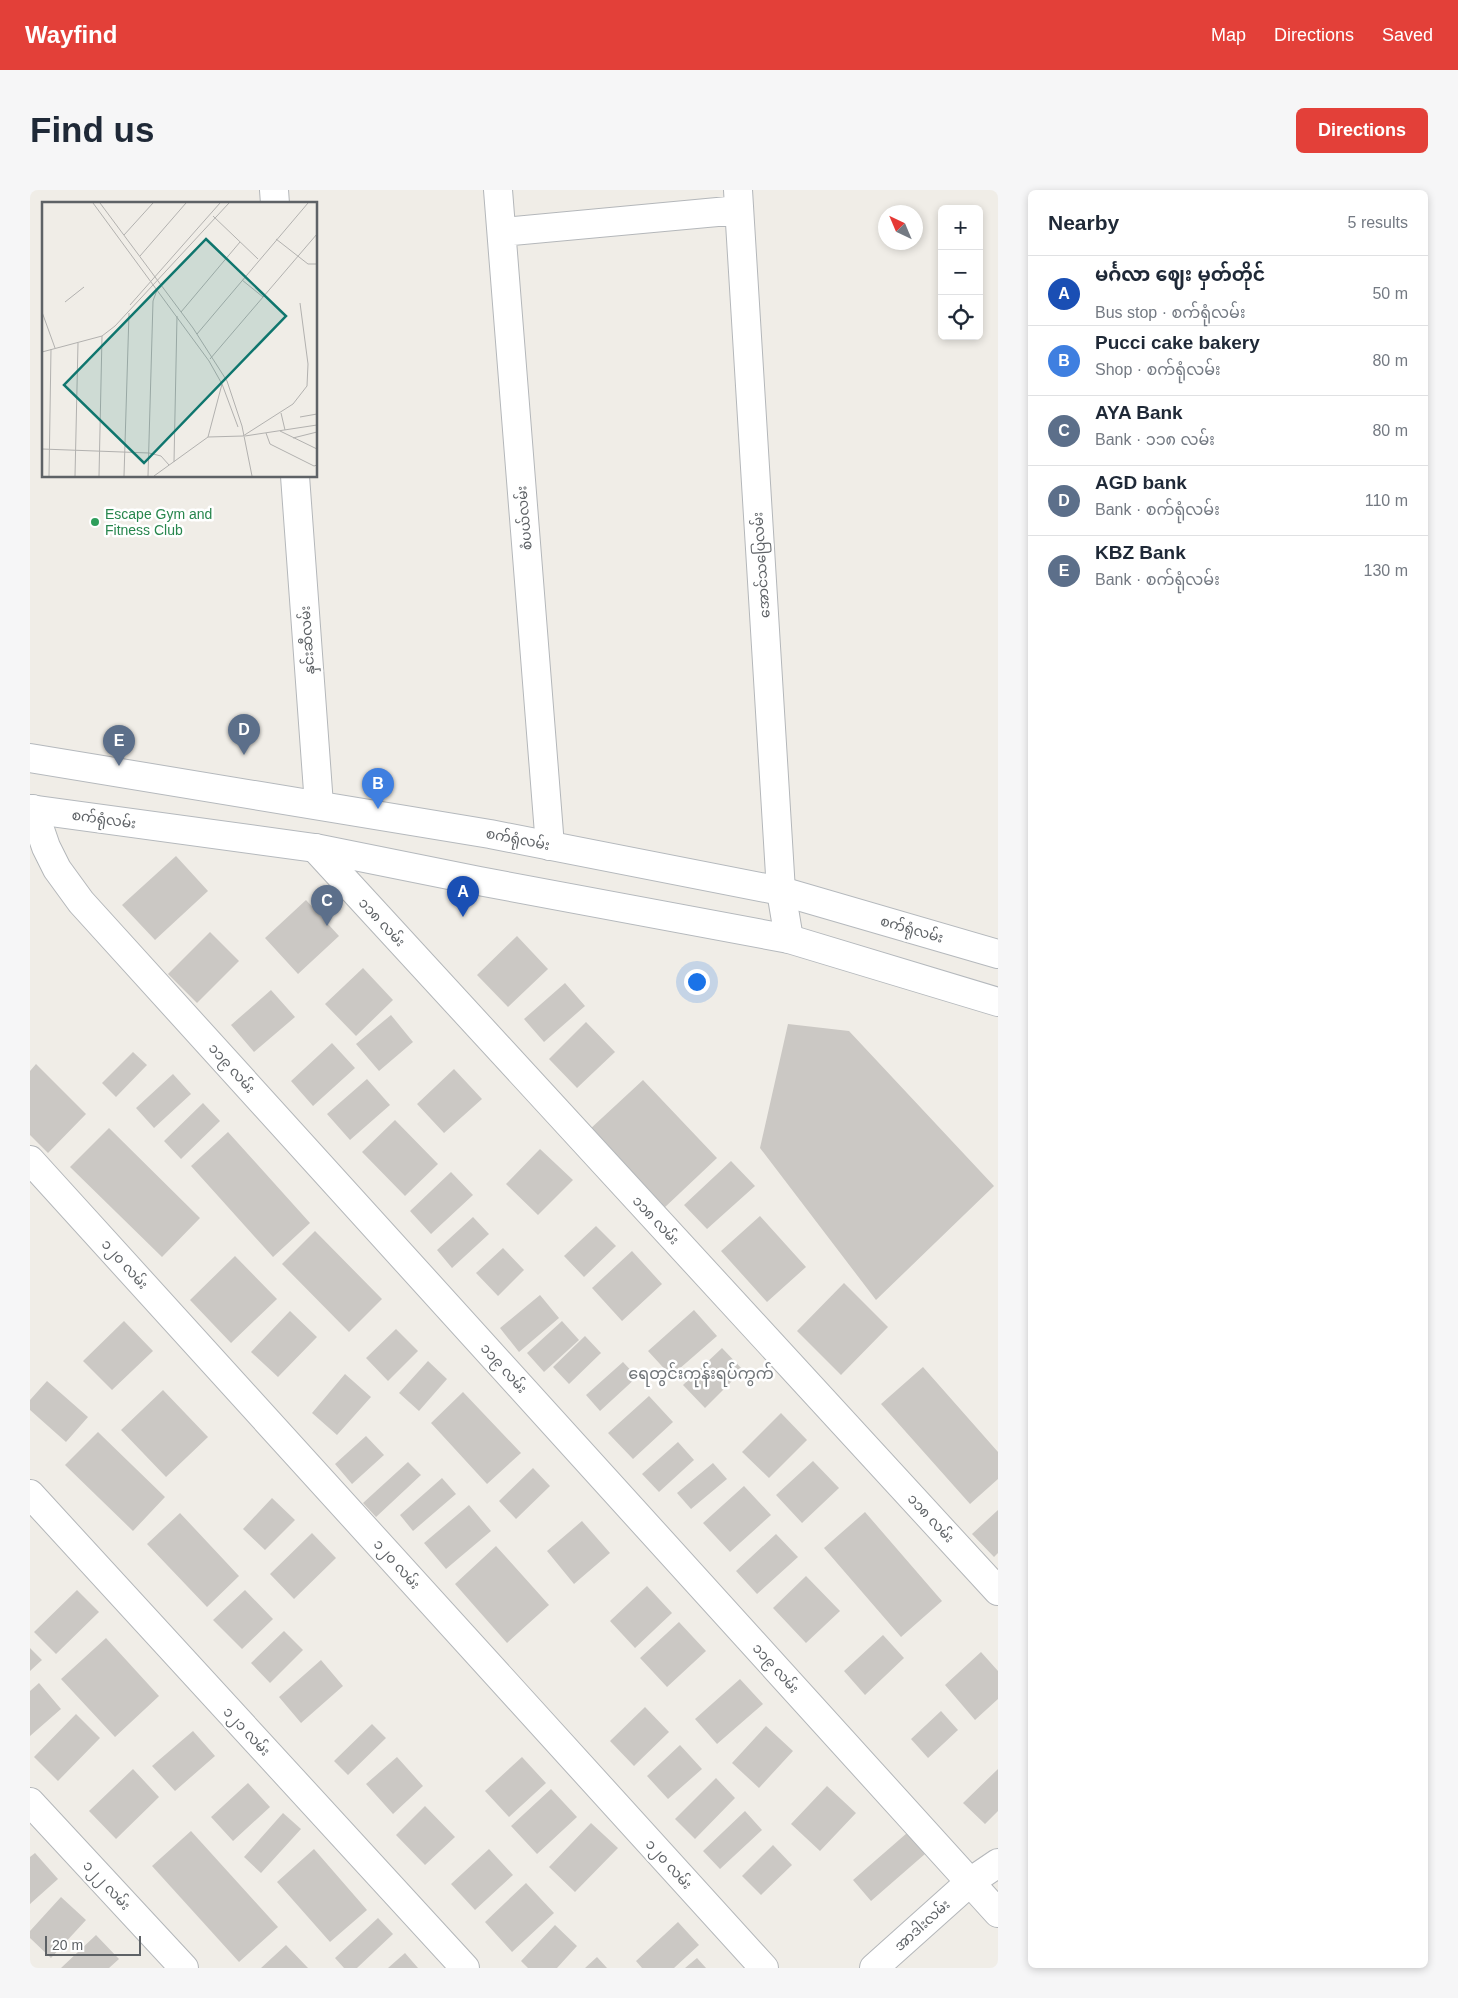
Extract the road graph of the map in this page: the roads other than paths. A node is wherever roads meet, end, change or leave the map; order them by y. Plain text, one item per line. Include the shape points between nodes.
1 (498, 190) edge
2 (738, 200) edge
3 (502, 232) junction
4 (295, 478) edge
5 (30, 758) edge
6 (319, 804) junction
7 (32, 809) edge
8 (550, 846) junction
9 (315, 848) junction
10 (781, 891) junction
11 (789, 939) junction
12 (998, 954) edge
13 (998, 1002) edge
14 (30, 1160) edge
15 (30, 1494) edge
16 (998, 1591) edge
17 (30, 1802) edge
18 (998, 1863) edge
19 (970, 1882) junction
20 (998, 1912) edge
21 (184, 1968) edge
22 (465, 1968) edge
23 (764, 1968) edge
24 (874, 1968) edge

1 - 3 street, စံပယ်လမ်း
2 - 3 street
2 - 10 street, အောင်သပြေလမ်း
3 - 8 street, စံပယ်လမ်း
4 - 6 street, နှင်းဆီလမ်း
5 - 6 street, စက်ရုံလမ်း
6 - 8 street, စက်ရုံလမ်း
7 - 9 street, စက်ရုံလမ်း
7 - 19 street, ၁၁၉ လမ်း via 57,869 81,902
8 - 10 street, စက်ရုံလမ်း
9 - 11 street, စက်ရုံလမ်း
9 - 16 street, ၁၁၈ လမ်း
10 - 11 street, အောင်သပြေလမ်း
10 - 12 street, စက်ရုံလမ်း
11 - 13 street, စက်ရုံလမ်း
14 - 23 street, ၁၂၀ လမ်း
15 - 22 street, ၁၂၁ လမ်း
17 - 21 street, ၁၂၂ လမ်း
18 - 19 street, အာဒါးလမ်း
19 - 20 street, ၁၁၉ လမ်း
19 - 24 street, အာဒါးလမ်း

